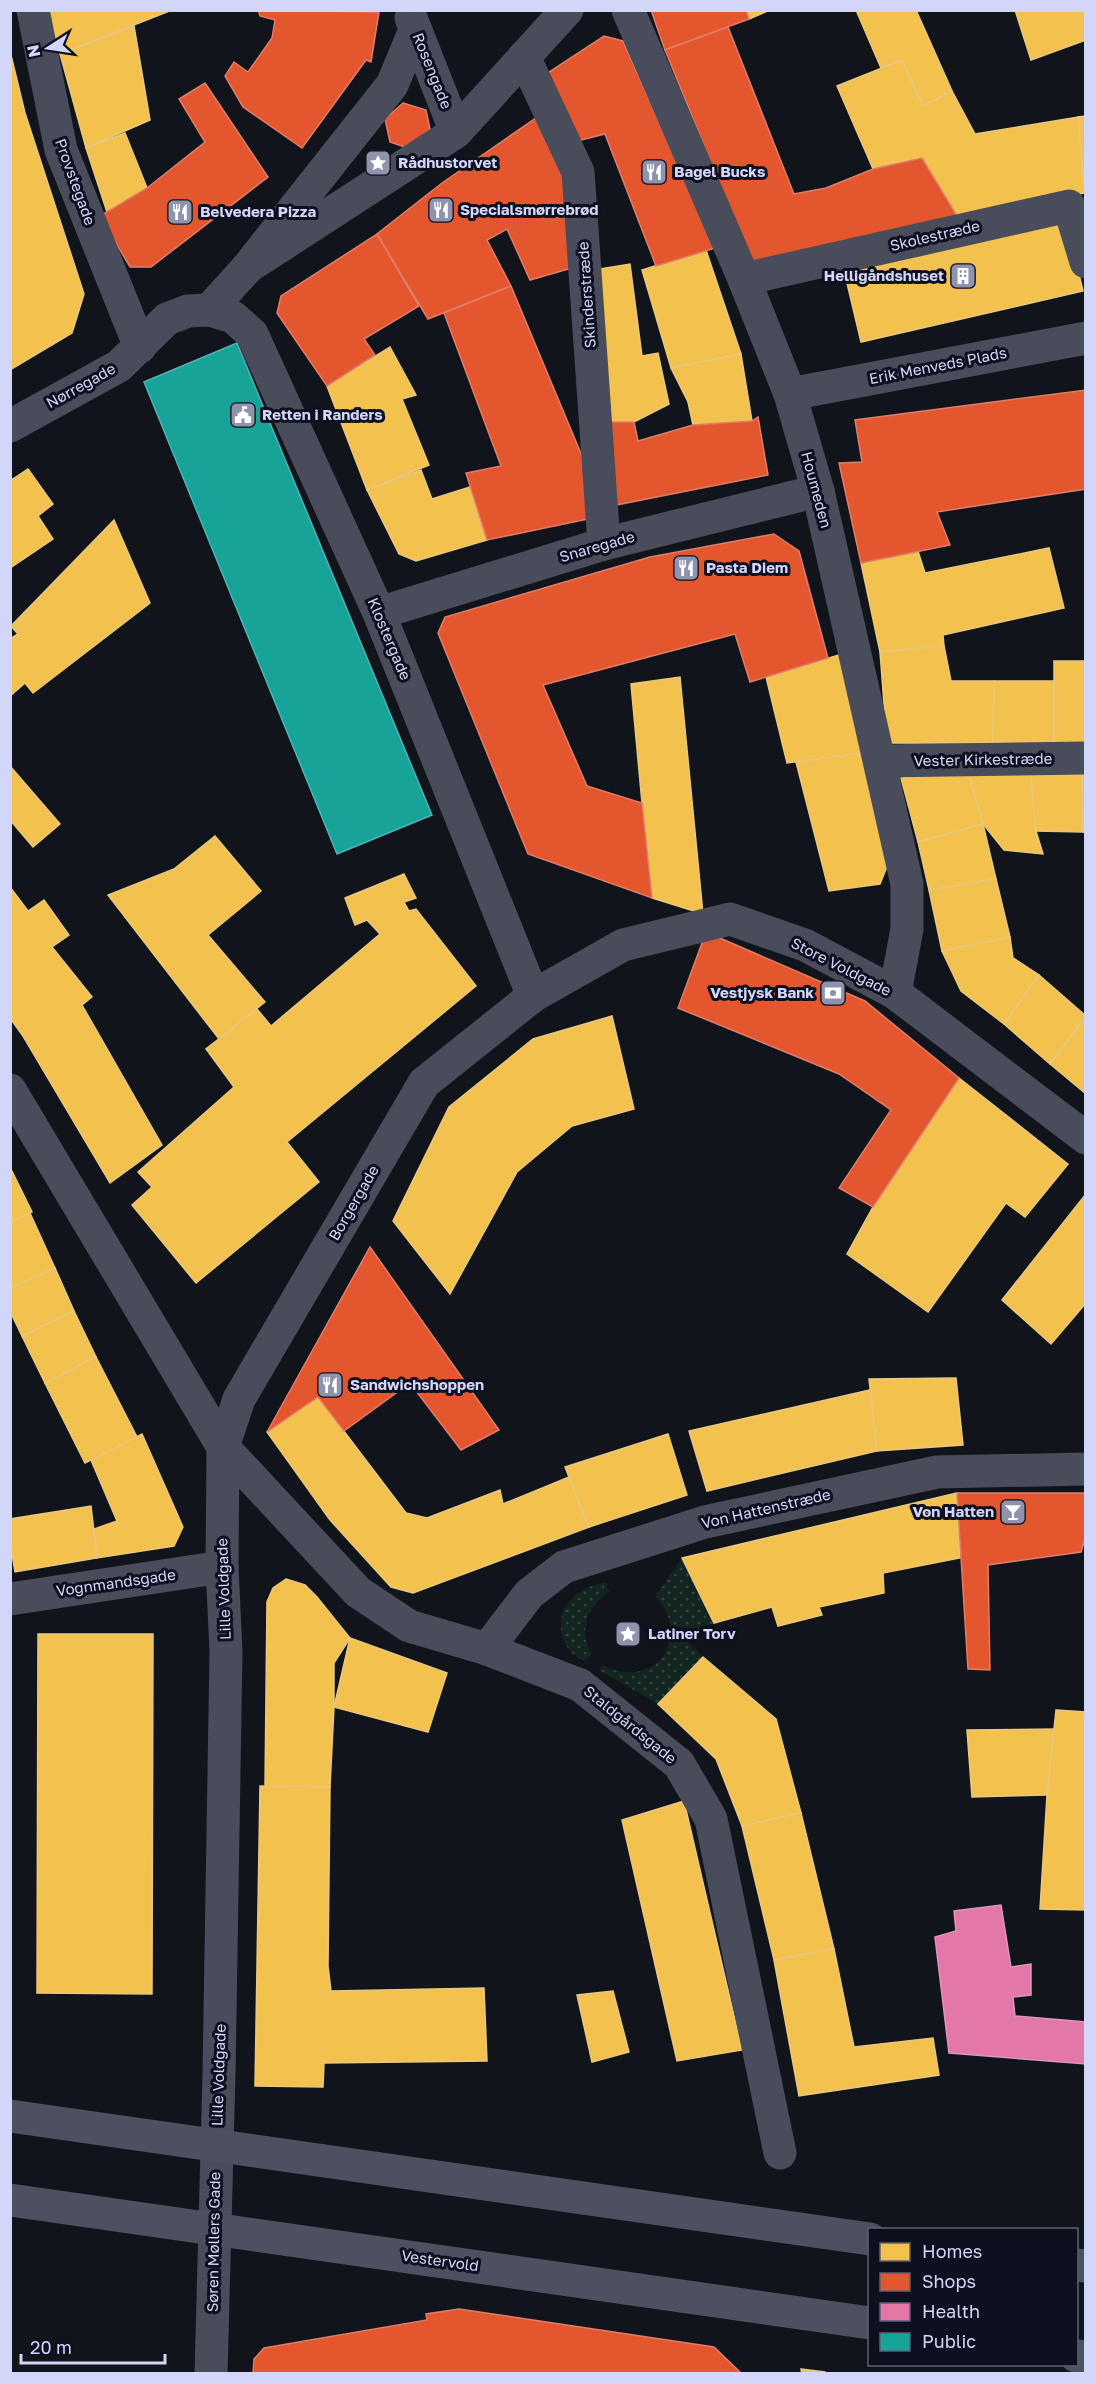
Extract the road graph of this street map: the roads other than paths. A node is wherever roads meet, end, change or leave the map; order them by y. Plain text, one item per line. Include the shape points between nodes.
1 (33, 10) edge
2 (567, 10) edge
3 (628, 10) edge
4 (411, 20) edge
5 (524, 57) junction
6 (456, 132) junction
7 (1086, 262) edge
8 (248, 267) junction
9 (744, 279) junction
10 (209, 310) junction
11 (1086, 338) edge
12 (140, 346) junction
13 (790, 394) junction
14 (10, 426) edge
15 (818, 491) junction
16 (604, 544) junction
17 (379, 613) junction
18 (1086, 758) edge
19 (880, 761) junction
20 (895, 993) junction
21 (533, 996) junction
22 (10, 1090) edge
23 (1086, 1138) edge
24 (223, 1447) junction
25 (1086, 1469) edge
26 (222, 1567) junction
27 (10, 1599) edge
28 (487, 1649) junction
29 (10, 2116) edge
30 (217, 2146) junction
31 (780, 2153) dead end
32 (10, 2200) edge
33 (214, 2229) junction
34 (868, 2239) edge
35 (868, 2324) edge
36 (212, 2373) edge

1 - 12 street, Provstegade via 61,150
2 - 5 street
3 - 9 street, Houmeden
4 - 6 street, Rosengade
4 - 8 street via 392,85
5 - 6 street
5 - 16 street, Skinderstræde via 578,172
6 - 8 street
7 - 9 street, Skolestræde via 1069,206
8 - 10 street
9 - 13 street, Houmeden
10 - 12 street, Nørregade via 188,311 167,320
10 - 17 street, Klostergade via 233,317 252,334
11 - 13 street, Erik Menveds Plads
12 - 14 street, Nørregade via 119,366
13 - 15 street, Houmeden
15 - 16 street, Snaregade
15 - 19 street, Houmeden
16 - 17 street, Snaregade
17 - 21 street, Klostergade
18 - 19 street, Vester Kirkestræde
19 - 20 street, Houmeden via 908,884 907,929
20 - 21 street, Store Voldgade via 805,945 730,919 623,945
20 - 23 street, Store Voldgade
21 - 24 street, Borgergade via 424,1083 239,1399
22 - 24 street
24 - 26 street, Lille Voldgade
24 - 28 street, Staldgårdsgade via 358,1592 409,1626
25 - 28 street, Von Hattenstræde via 937,1472 705,1522 564,1567 529,1594
26 - 27 street, Vognmandsgade
26 - 30 street, Lille Voldgade via 226,1651
28 - 31 street, Staldgårdsgade via 580,1685 680,1764 711,1819
29 - 30 main road
30 - 33 street, Søren Møllers Gade
30 - 34 main road
32 - 33 main road, Vestervold
33 - 35 main road, Vestervold
33 - 36 street, Søren Møllers Gade

